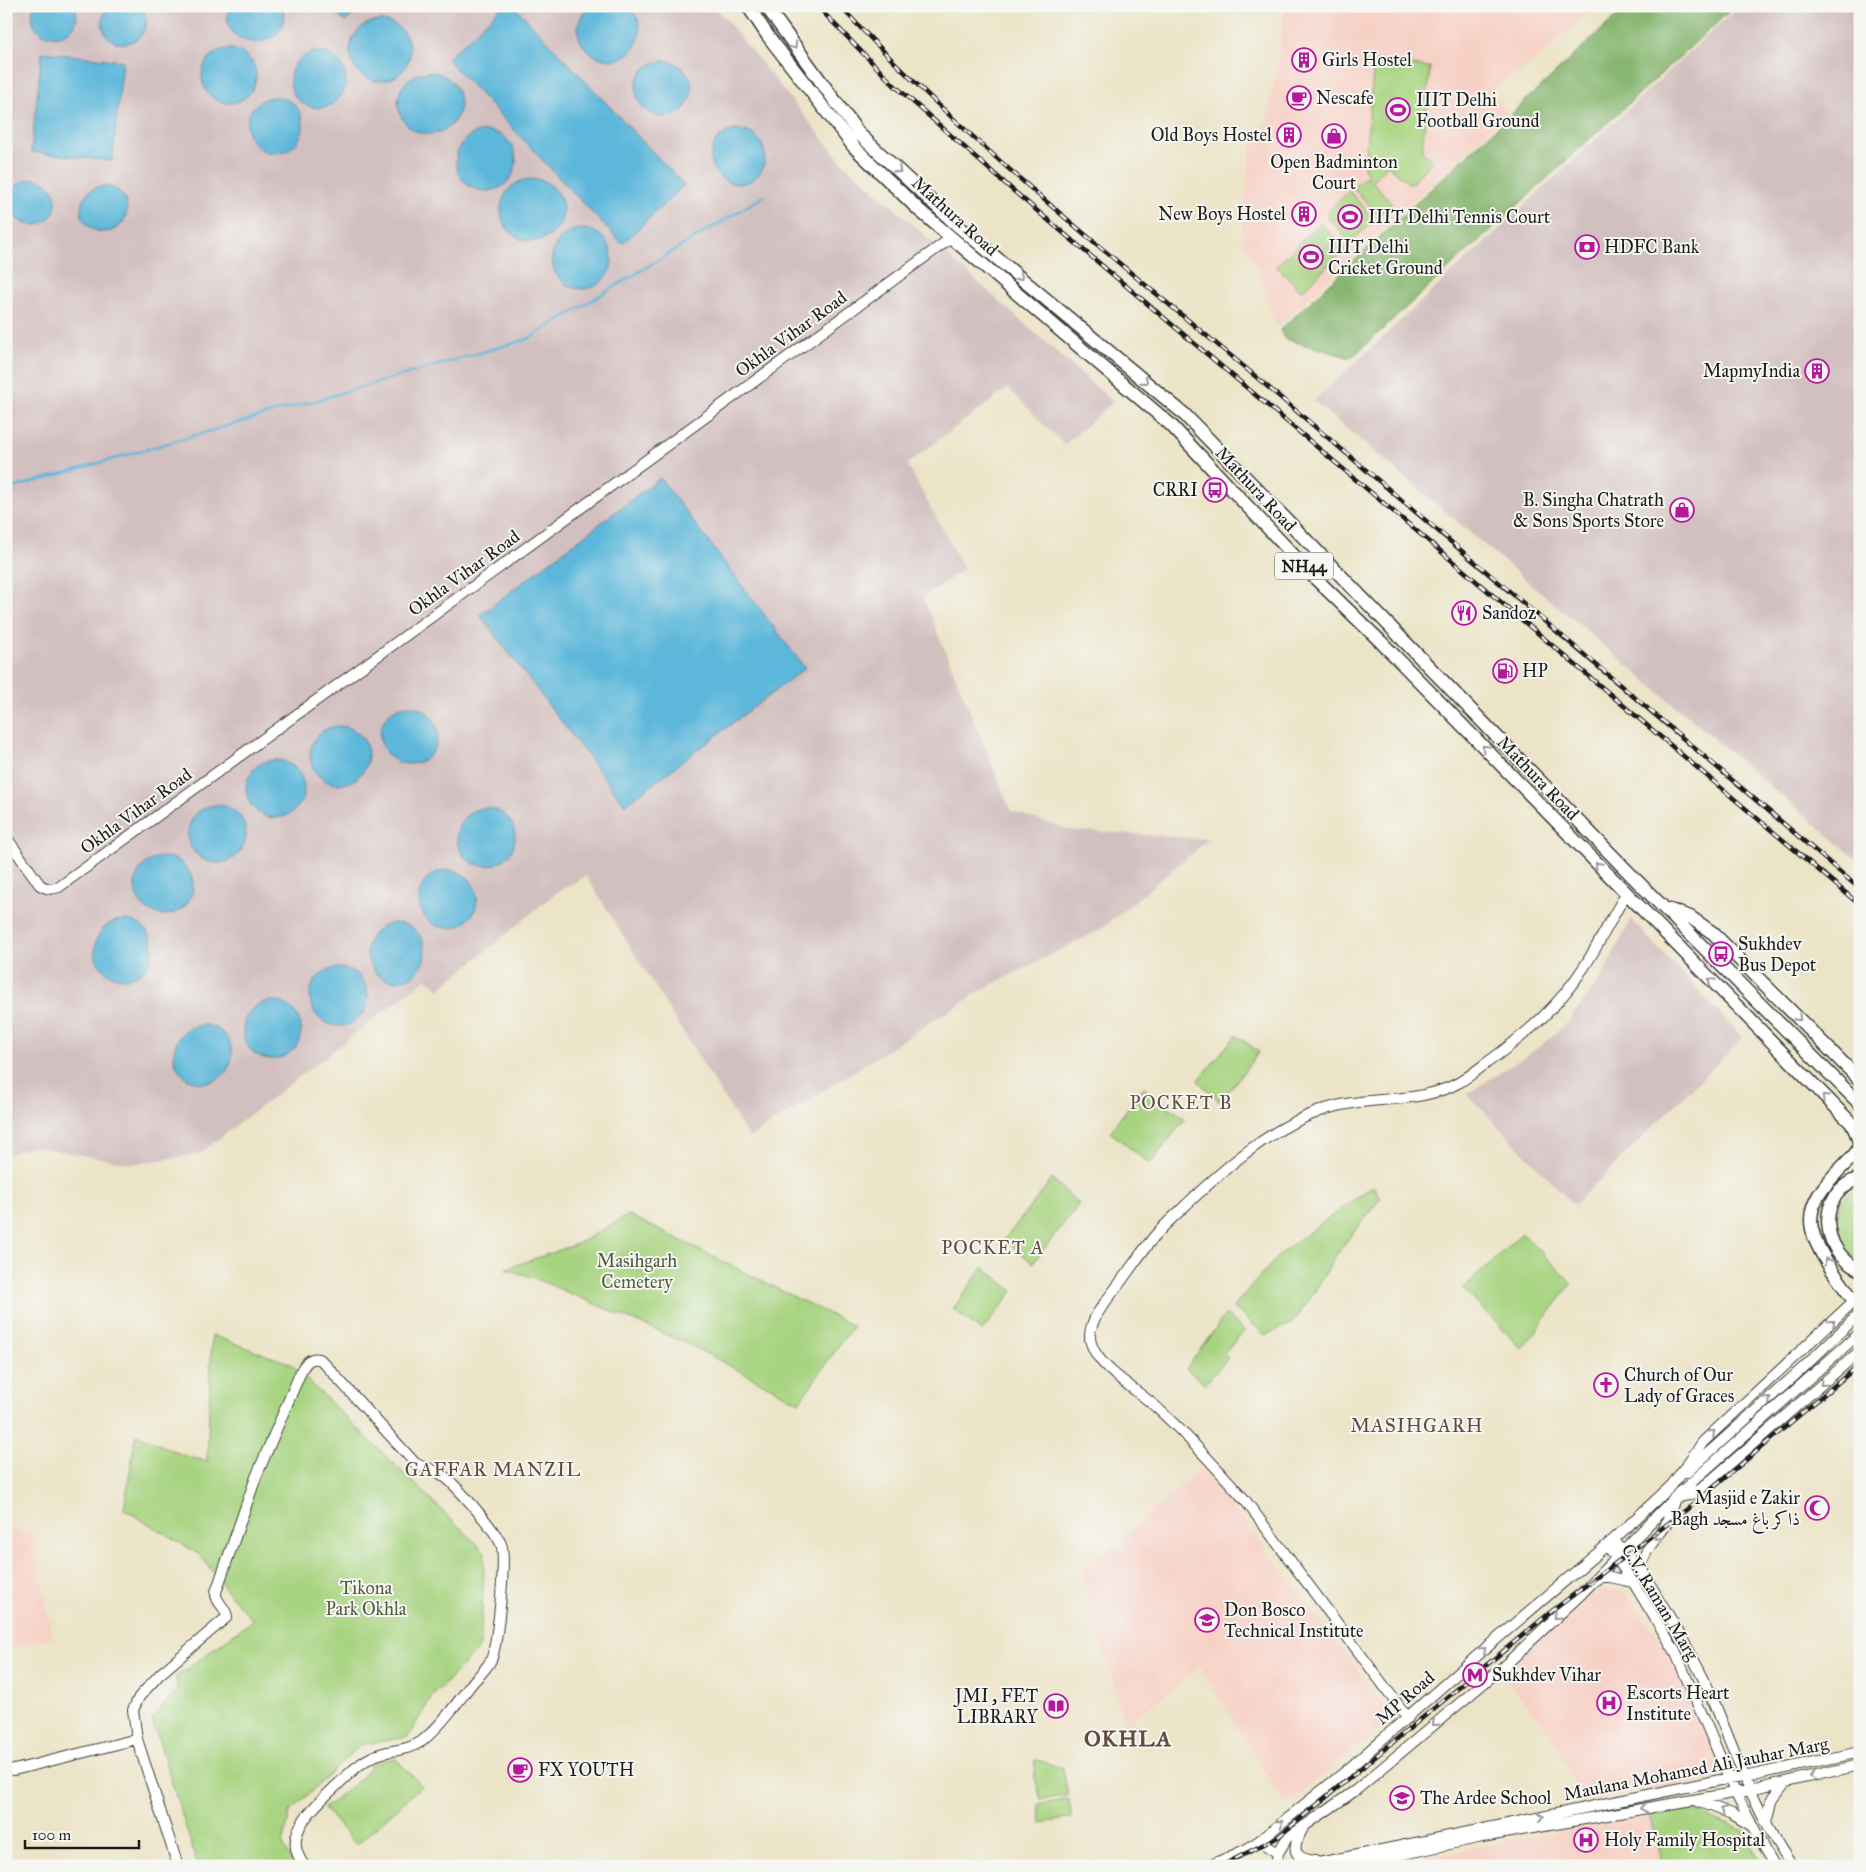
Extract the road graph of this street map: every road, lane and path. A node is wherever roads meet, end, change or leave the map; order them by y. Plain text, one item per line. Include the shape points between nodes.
1 (748, 6) edge
2 (766, 6) edge
3 (951, 238) junction
4 (6, 837) edge
5 (1626, 894) junction
6 (1664, 908) junction
7 (1860, 1080) edge
8 (1860, 1104) edge
9 (1856, 1128) edge
10 (1860, 1178) edge
11 (1860, 1270) edge
12 (1858, 1307) edge
13 (1860, 1333) edge
14 (1860, 1351) edge
15 (1672, 1485) junction
16 (1675, 1497) junction
17 (1610, 1542) junction
18 (1620, 1554) junction
19 (1644, 1575) junction
20 (1633, 1582) junction
21 (1581, 1594) junction
22 (1408, 1718) junction
23 (137, 1739) junction
24 (1860, 1752) edge
25 (1860, 1765) edge
26 (6, 1769) edge
27 (1744, 1777) junction
28 (1730, 1780) junction
29 (1786, 1782) junction
30 (1750, 1790) junction
31 (1735, 1792) junction
32 (1691, 1799) junction
33 (1766, 1822) junction
34 (1306, 1823) junction
35 (1752, 1826) junction
36 (1259, 1841) junction
37 (1278, 1853) junction
38 (1324, 1863) junction
39 (178, 1866) edge
40 (305, 1866) edge
41 (1209, 1866) edge
42 (1276, 1866) edge
43 (1304, 1866) edge
44 (1349, 1866) edge
45 (1774, 1866) edge
46 (1792, 1866) edge

1 - 3 highway, Mathura Road / NH44 via 854,147
2 -> 6 highway, Mathura Road / NH44 via 859,134 958,226 1183,412
3 - 4 main road, Okhla Vihar Road via 59,887 46,889 40,885
5 -> 3 highway, Mathura Road / NH44 via 1314,577 1171,425
9 -> 5 highway, Mathura Road / NH44
5 - 22 main road via 1586,964 1564,994 1540,1021 1508,1047 1459,1082 1423,1096 1348,1103 1322,1110 1300,1119 1246,1153 1211,1180 1153,1238 1090,1329 1091,1345 1099,1358 1155,1406 1245,1500
6 -> 7 highway via 1690,917 1713,933
6 - 8 highway, Mathura Road / NH44
12 -> 9 highway via 1819,1248 1812,1229 1811,1213 1815,1199 1858,1151 1860,1145
10 - 11 highway via 1849,1183 1837,1196 1828,1221 1834,1247 1845,1261
15 -> 12 main road via 1803,1368
15 -> 12 main road via 1703,1442
13 - 16 main road
14 -> 16 main road via 1701,1489
15 - 17 main road, MP Road
16 - 18 main road
16 -> 19 main road via 1666,1525 1647,1550 1641,1566
17 - 18 main road, C.V. Raman Marg
22 -> 17 main road, MP Road
18 - 19 main road, C.V. Raman Marg
18 - 20 main road, C.V. Raman Marg
18 - 21 main road
19 - 27 main road, C.V. Raman Marg via 1689,1649
20 - 21 main road via 1599,1577
20 - 28 main road, C.V. Raman Marg via 1675,1651
21 -> 34 main road via 1496,1673 1356,1790
36 -> 22 main road, MP Road
23 - 26 main road via 14,1770
23 - 39 main road
23 - 40 main road via 132,1710 139,1697 160,1674 227,1617 216,1592 256,1477 302,1369 309,1360 318,1358 415,1463 444,1476 475,1509 502,1545 502,1580 491,1660 424,1739 408,1748 370,1758 307,1815 300,1825 295,1846 298,1858
24 - 27 main road, Maulana Mohamed Ali Jauhar Marg
25 -> 29 main road, Maulana Mohamed Ali Jauhar Marg
27 - 28 main road, Maulana Mohamed Ali Jauhar Marg
27 - 30 main road, C.V. Raman Marg
28 - 31 main road, C.V. Raman Marg
38 -> 28 main road, Maulana Mohamed Ali Jauhar Marg
29 - 30 main road, Maulana Mohamed Ali Jauhar Marg
29 - 33 main road via 1771,1802
30 - 31 main road, Maulana Mohamed Ali Jauhar Marg
30 - 33 main road, C.V. Raman Marg
31 - 32 main road, Maulana Mohamed Ali Jauhar Marg
31 - 35 main road, C.V. Raman Marg
35 -> 32 main road
32 -> 44 main road, Maulana Mohamed Ali Jauhar Marg via 1482,1837
33 - 46 main road, C.V. Raman Marg
34 - 37 main road via 1287,1838
34 - 38 main road via 1297,1839 1295,1848 1298,1856 1303,1860
35 - 45 main road, C.V. Raman Marg
36 - 37 main road
36 - 41 main road, MP Road
37 - 42 main road
38 - 43 main road, Maulana Mohamed Ali Jauhar Marg

